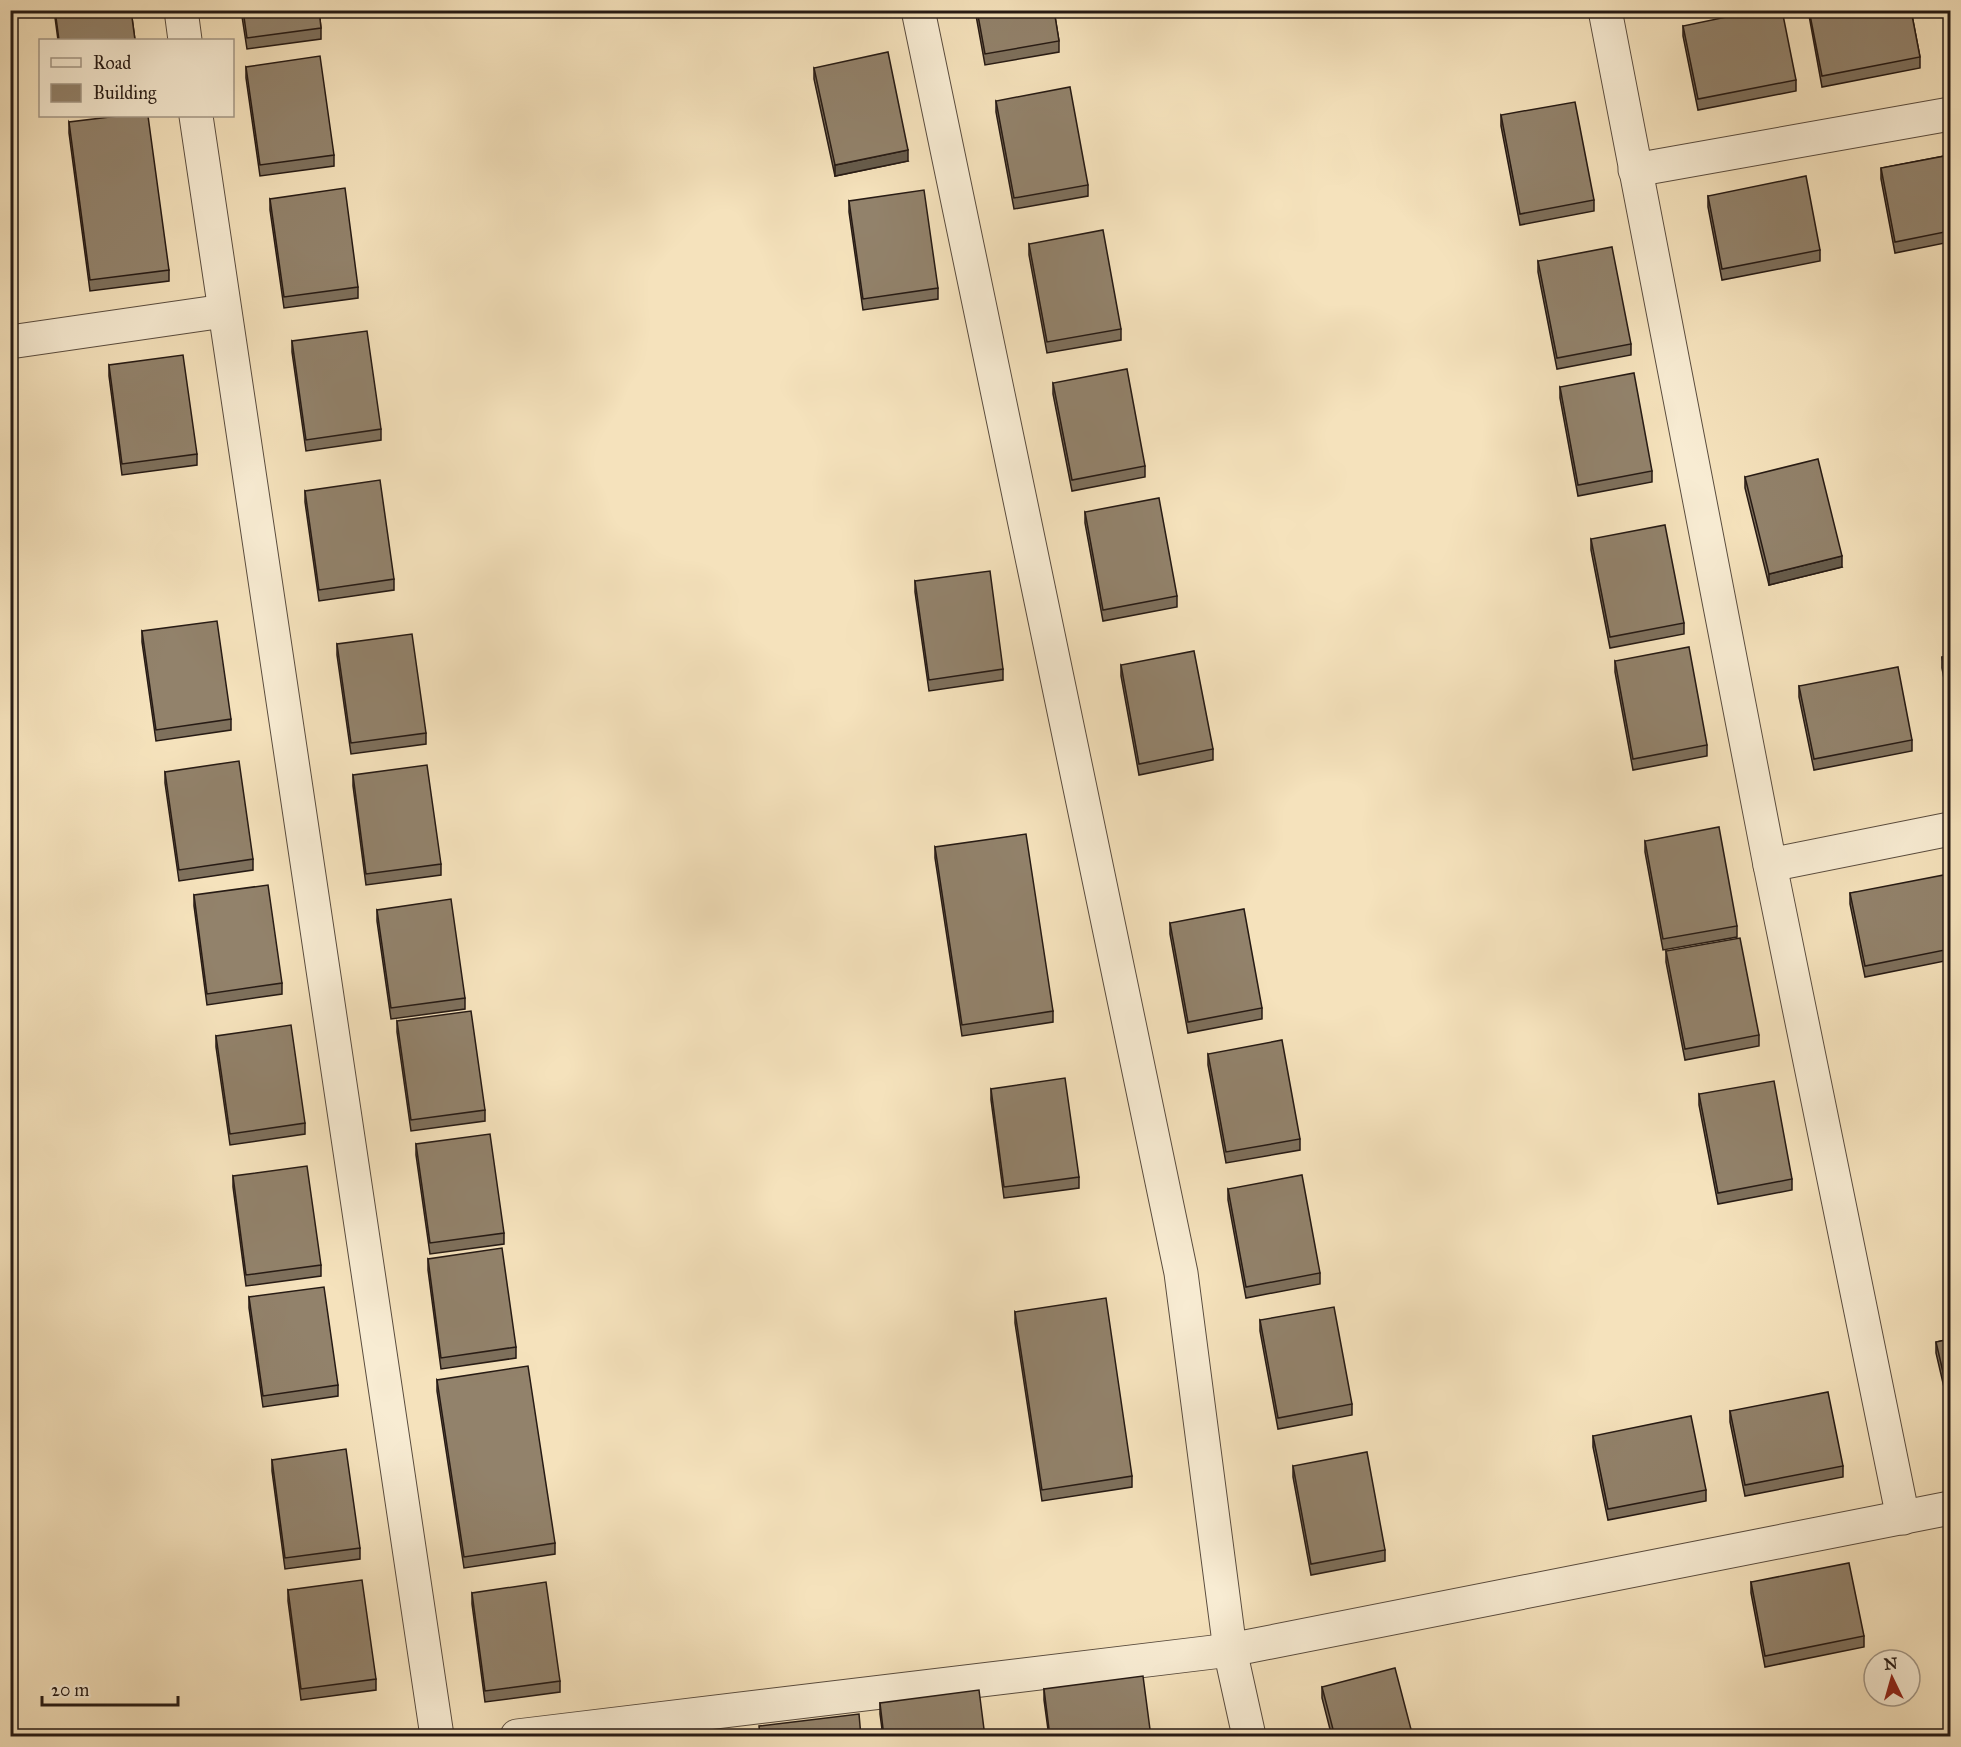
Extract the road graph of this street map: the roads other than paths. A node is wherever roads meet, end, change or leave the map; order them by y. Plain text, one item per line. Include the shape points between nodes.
1 (181, 10) edge
2 (918, 10) edge
3 (1605, 10) edge
4 (185, 39) edge
5 (1950, 114) edge
6 (196, 117) edge
7 (1635, 170) junction
8 (224, 311) junction
9 (10, 342) edge
10 (1950, 829) edge
11 (1770, 865) junction
12 (1950, 1508) edge
13 (1903, 1518) junction
14 (1230, 1650) junction
15 (437, 1737) edge
16 (517, 1737) edge
17 (1248, 1737) edge

1 - 4 street
2 - 14 street via 1181,1273
3 - 7 street
5 - 7 street
6 - 8 street
7 - 11 street
8 - 9 street
8 - 15 street
10 - 11 street
11 - 13 street
12 - 13 street
13 - 14 street
14 - 16 street
14 - 17 street

